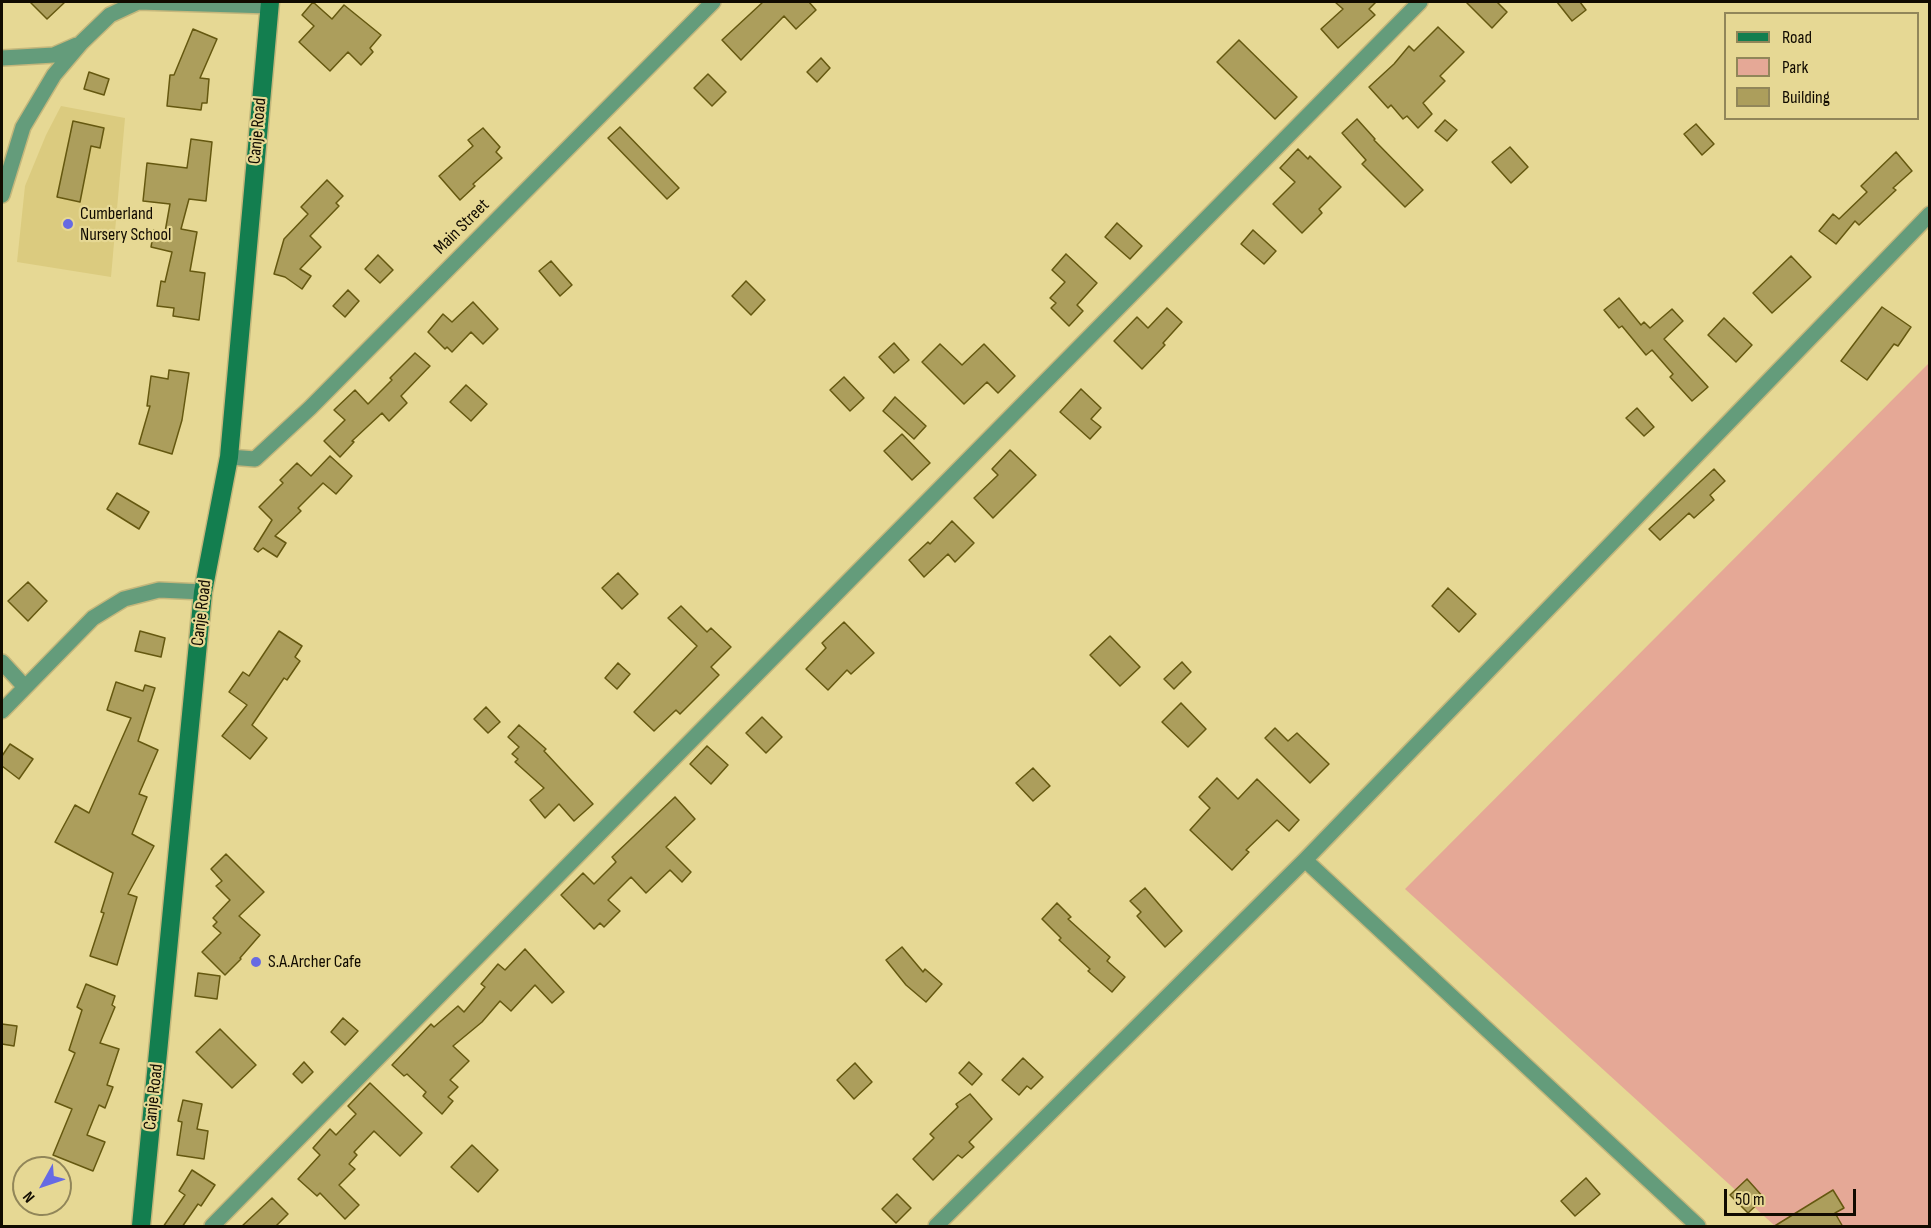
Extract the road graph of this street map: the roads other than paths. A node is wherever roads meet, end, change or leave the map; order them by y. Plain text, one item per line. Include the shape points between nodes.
1 (713, 2) edge
2 (1420, 2) edge
3 (270, 4) edge
4 (82, 42) junction
5 (2, 58) edge
6 (2, 187) edge
7 (2, 195) edge
8 (2, 202) edge
9 (1929, 214) edge
10 (229, 457) junction
11 (203, 592) junction
12 (2, 662) edge
13 (24, 686) junction
14 (2, 711) edge
15 (1305, 860) junction
16 (141, 1227) edge
17 (212, 1227) edge
18 (936, 1227) edge
19 (1698, 1227) edge

1 - 10 street, Main Street via 286,430 255,459
2 - 17 street
3 - 4 street via 138,2 110,15
3 - 10 street, Canje Road
4 - 5 street via 54,55
4 - 7 street via 54,75 23,127
6 - 7 street
7 - 8 street
9 - 15 street
10 - 11 street, Canje Road
11 - 13 street via 159,590 124,599 93,618
11 - 16 street, Canje Road
12 - 13 street
13 - 14 street
15 - 18 street
15 - 19 street

